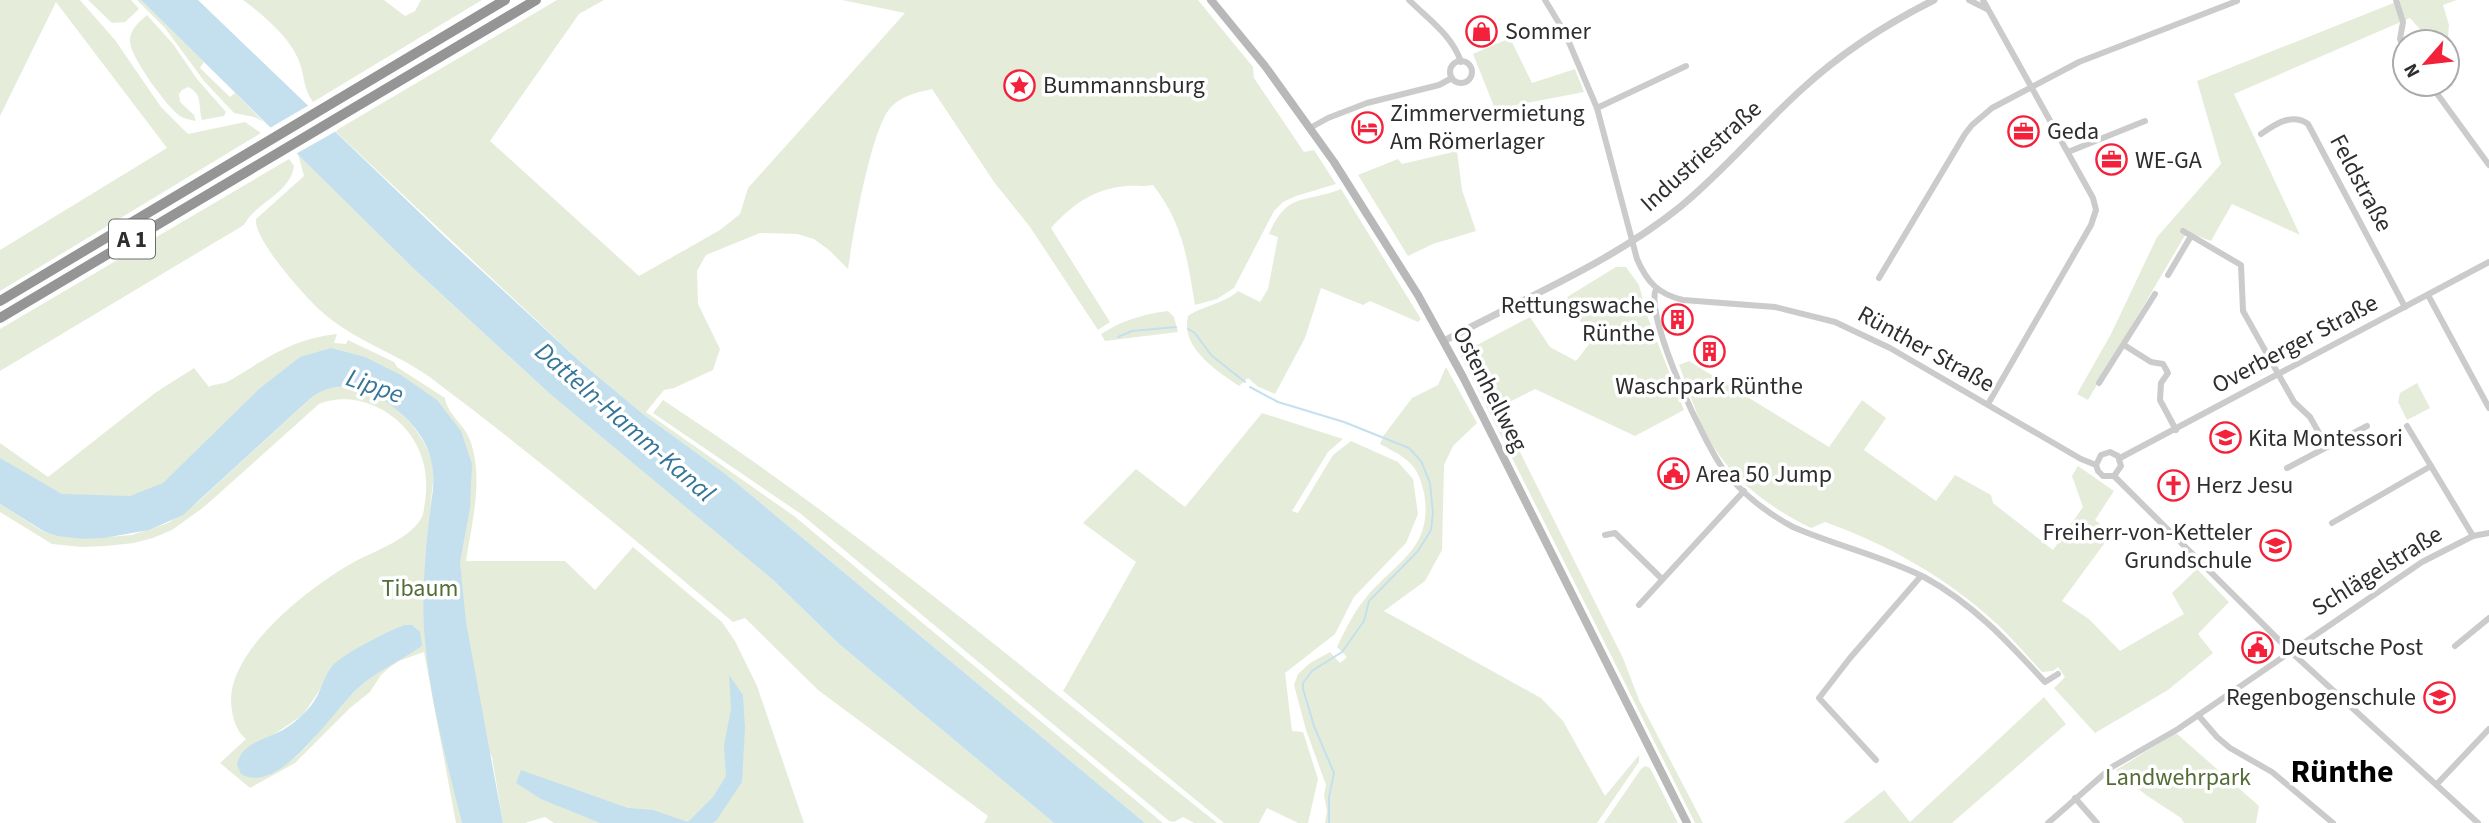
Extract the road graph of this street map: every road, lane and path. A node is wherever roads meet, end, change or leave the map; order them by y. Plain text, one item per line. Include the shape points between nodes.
1 (505, 0) edge
2 (536, 0) edge
3 (1211, 0) edge
4 (1409, 0) edge
5 (1545, 0) edge
6 (1934, 0) edge
7 (1969, 0) edge
8 (1983, 0) edge
9 (2396, 0) edge
10 (2237, 1) edge
11 (1988, 10) junction
12 (2402, 28) edge
13 (1461, 62) junction
14 (1685, 65) dead end
15 (1452, 78) junction
16 (2032, 87) junction
17 (2440, 98) edge
18 (1597, 108) junction
19 (2145, 121) dead end
20 (1310, 128) junction
21 (2261, 134) dead end
22 (2068, 152) junction
23 (2489, 165) edge
24 (2183, 231) dead end
25 (2191, 236) junction
26 (1631, 243) junction
27 (2489, 262) edge
28 (2168, 275) dead end
29 (1879, 278) dead end
30 (1656, 289) junction
31 (2155, 295) dead end
32 (2428, 295) junction
33 (0, 301) edge
34 (2405, 307) junction
35 (0, 318) edge
36 (1444, 341) junction
37 (2123, 345) junction
38 (2280, 374) junction
39 (2099, 383) dead end
40 (1988, 404) junction
41 (2489, 408) edge
42 (2367, 426) dead end
43 (2407, 426) dead end
44 (2176, 430) junction
45 (2327, 447) junction
46 (2120, 458) junction
47 (2096, 465) junction
48 (2431, 466) junction
49 (2287, 468) dead end
50 (2115, 476) junction
51 (1744, 491) junction
52 (2332, 523) dead end
53 (2489, 533) edge
54 (1605, 535) dead end
55 (2473, 536) junction
56 (1921, 576) junction
57 (1662, 579) junction
58 (1639, 604) dead end
59 (2489, 618) edge
60 (2455, 646) dead end
61 (2290, 650) junction
62 (2058, 674) dead end
63 (2199, 715) junction
64 (2489, 729) edge
65 (1876, 760) dead end
66 (2437, 784) junction
67 (2075, 798) junction
68 (1687, 823) edge
69 (2048, 823) edge
70 (2097, 823) edge
71 (2333, 823) edge
72 (2478, 823) edge

1 - 33 highway, A 1
2 - 35 highway, A 1
3 - 20 main road, Ostenhellweg
4 - 13 street via 1453,45
5 - 18 street via 1565,33
6 - 26 street, Industriestraße via 1839,58 1702,188
7 - 11 street
8 - 11 street
9 - 12 street
10 - 16 street via 2079,62
11 - 16 street
13 - 15 street via 1453,65
13 - 15 street via 1471,68 1471,76 1462,83
14 - 18 street
15 - 20 street via 1359,106
16 - 22 street
16 - 29 street via 1992,108 1972,125
17 - 23 street
18 - 26 street
19 - 22 street
20 - 36 main road, Ostenhellweg via 1383,236
21 - 34 street, Feldstraße via 2284,121 2299,119 2308,124
22 - 40 street via 2093,198 2094,217
24 - 25 street
25 - 28 street
25 - 38 street via 2241,265 2243,311
26 - 30 street via 1642,271
26 - 36 street, Industriestraße
27 - 32 street, Overberger Straße
30 - 40 street, Rünther Straße via 1683,300 1768,306 1835,322
30 - 51 street via 1658,323 1701,433 1727,474
31 - 37 street
32 - 34 street, Overberger Straße
32 - 41 street
34 - 38 street, Overberger Straße
36 - 68 main road, Ostenhellweg
37 - 39 street
37 - 44 street via 2151,362 2164,364 2168,373 2161,383 2161,400
38 - 44 street, Overberger Straße
38 - 45 street
40 - 47 street, Rünther Straße
42 - 45 street
43 - 48 street
44 - 46 street, Overberger Straße
45 - 49 street
46 - 47 street via 2105,453
46 - 50 street via 2121,468
47 - 50 street, Rünther Straße via 2101,475
48 - 52 street
48 - 55 street
50 - 61 street, Rünther Straße
51 - 56 street via 1793,527
51 - 57 street
53 - 55 street, Schlägelstraße
54 - 57 street via 1615,533
55 - 61 street, Schlägelstraße via 2422,562
56 - 62 street via 1959,597 2045,682
56 - 65 street via 1819,698
57 - 58 street
59 - 60 street
61 - 63 street, Schlägelstraße
61 - 66 street, Rünther Straße
63 - 67 street, Schlägelstraße via 2112,767
63 - 71 street via 2230,748 2272,772
64 - 66 street
66 - 72 street, Rünther Straße
67 - 69 street, Schlägelstraße
67 - 70 street

